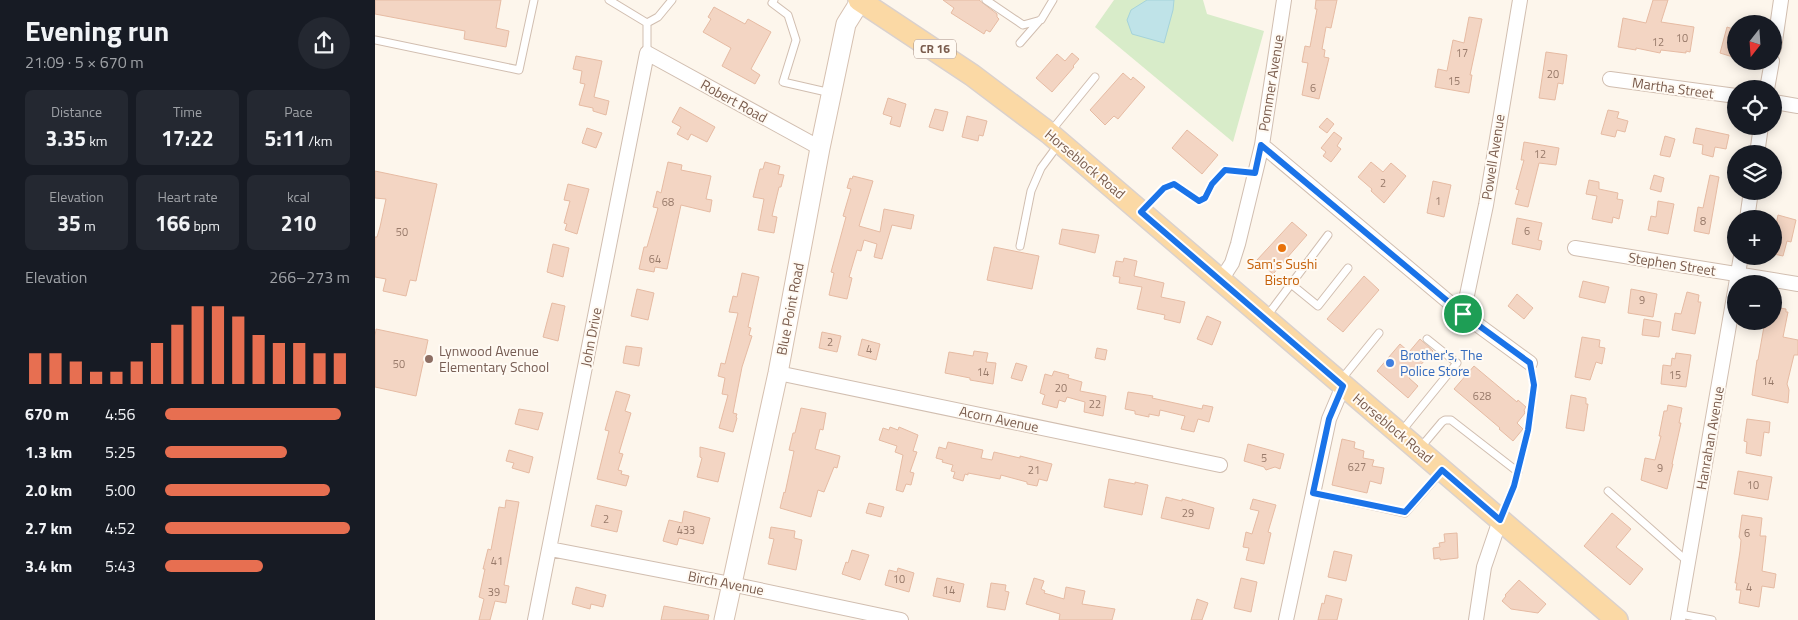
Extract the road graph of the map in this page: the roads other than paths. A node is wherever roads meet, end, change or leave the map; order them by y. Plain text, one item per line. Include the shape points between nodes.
1 (534, 0) edge
2 (609, 0) edge
3 (672, 0) edge
4 (774, 0) edge
5 (860, 0) edge
6 (986, 0) edge
7 (1053, 0) edge
8 (1284, 0) edge
9 (1520, 0) edge
10 (1781, 0) edge
11 (1779, 15) edge
12 (1041, 20) junction
13 (647, 23) junction
14 (375, 40) edge
15 (1020, 43) dead end
16 (647, 53) junction
17 (1095, 78) dead end
18 (1610, 79) dead end
19 (832, 93) junction
20 (1727, 95) edge
21 (1782, 103) edge
22 (1798, 106) edge
23 (1054, 138) junction
24 (1261, 145) junction
25 (820, 148) junction
26 (1255, 173) junction
27 (1141, 212) junction
28 (1329, 235) dead end
29 (1019, 246) dead end
30 (1575, 248) dead end
31 (1740, 265) edge
32 (1348, 268) dead end
33 (1738, 274) junction
34 (1221, 280) junction
35 (1291, 284) junction
36 (1798, 284) edge
37 (1463, 314) junction
38 (1266, 319) junction
39 (1379, 332) dead end
40 (1427, 339) dead end
41 (1530, 363) joint
42 (779, 373) junction
43 (1341, 384) junction
44 (1399, 433) junction
45 (1419, 450) junction
46 (1220, 465) dead end
47 (1442, 470) junction
48 (1518, 472) junction
49 (1608, 491) dead end
50 (1313, 493) junction
51 (1500, 520) junction
52 (550, 549) junction
53 (1689, 562) junction
54 (731, 584) junction
55 (1679, 617) edge
56 (535, 620) edge
57 (724, 620) edge
58 (901, 620) edge
59 (1286, 620) edge
60 (1476, 620) edge
61 (1617, 620) edge
62 (1712, 620) edge

1 - 14 lane via 519,70
2 - 13 lane
3 - 13 lane via 658,17
4 - 19 lane via 773,3 788,16 796,40 783,82
5 - 19 street, Blue Point Road via 846,24
5 - 23 main road, Horseblock Road / CR 16 via 1007,100
6 - 12 lane via 1023,25
7 - 12 lane
8 - 24 street, Pommer Avenue
9 - 37 street, Powell Avenue via 1486,205
10 - 11 street
12 - 15 lane
13 - 16 lane
16 - 25 street, Robert Road
16 - 52 street, John Drive
17 - 23 lane
18 - 20 street, Martha Street
19 - 25 street, Blue Point Road
21 - 22 street
23 - 27 main road, Horseblock Road / CR 16
23 - 29 lane via 1031,191
24 - 26 street, Pommer Avenue
24 - 37 street
25 - 42 street, Blue Point Road
26 - 27 lane via 1225,170 1205,198 1199,201 1174,184 1164,188
26 - 34 street, Pommer Avenue via 1238,244
27 - 34 main road, Horseblock Road / CR 16
28 - 35 lane
30 - 33 street, Stephen Street
31 - 33 street, Hanrahan Avenue
32 - 35 lane via 1318,306
33 - 36 street, Stephen Street
33 - 53 street, Hanrahan Avenue
34 - 38 main road, Horseblock Road / CR 16
35 - 38 lane
37 - 41 street
38 - 43 main road, Horseblock Road / CR 16
39 - 43 lane
40 - 44 lane via 1457,363
41 - 48 lane via 1534,390
42 - 46 street, Acorn Avenue
42 - 54 street, Blue Point Road
43 - 44 main road, Horseblock Road / CR 16
43 - 50 street via 1329,419
44 - 45 main road, Horseblock Road / CR 16
45 - 47 main road, Horseblock Road / CR 16
45 - 48 lane via 1442,422 1451,420
47 - 50 lane via 1405,512
47 - 51 main road, Horseblock Road / CR 16
48 - 51 lane
49 - 53 lane
50 - 59 street
51 - 60 street via 1484,567
51 - 61 main road, Horseblock Road / CR 16
52 - 54 street, Birch Avenue
52 - 56 street, John Drive
53 - 55 street, Hanrahan Avenue
54 - 57 street, Blue Point Road
54 - 58 street, Birch Avenue
55 - 62 lane

